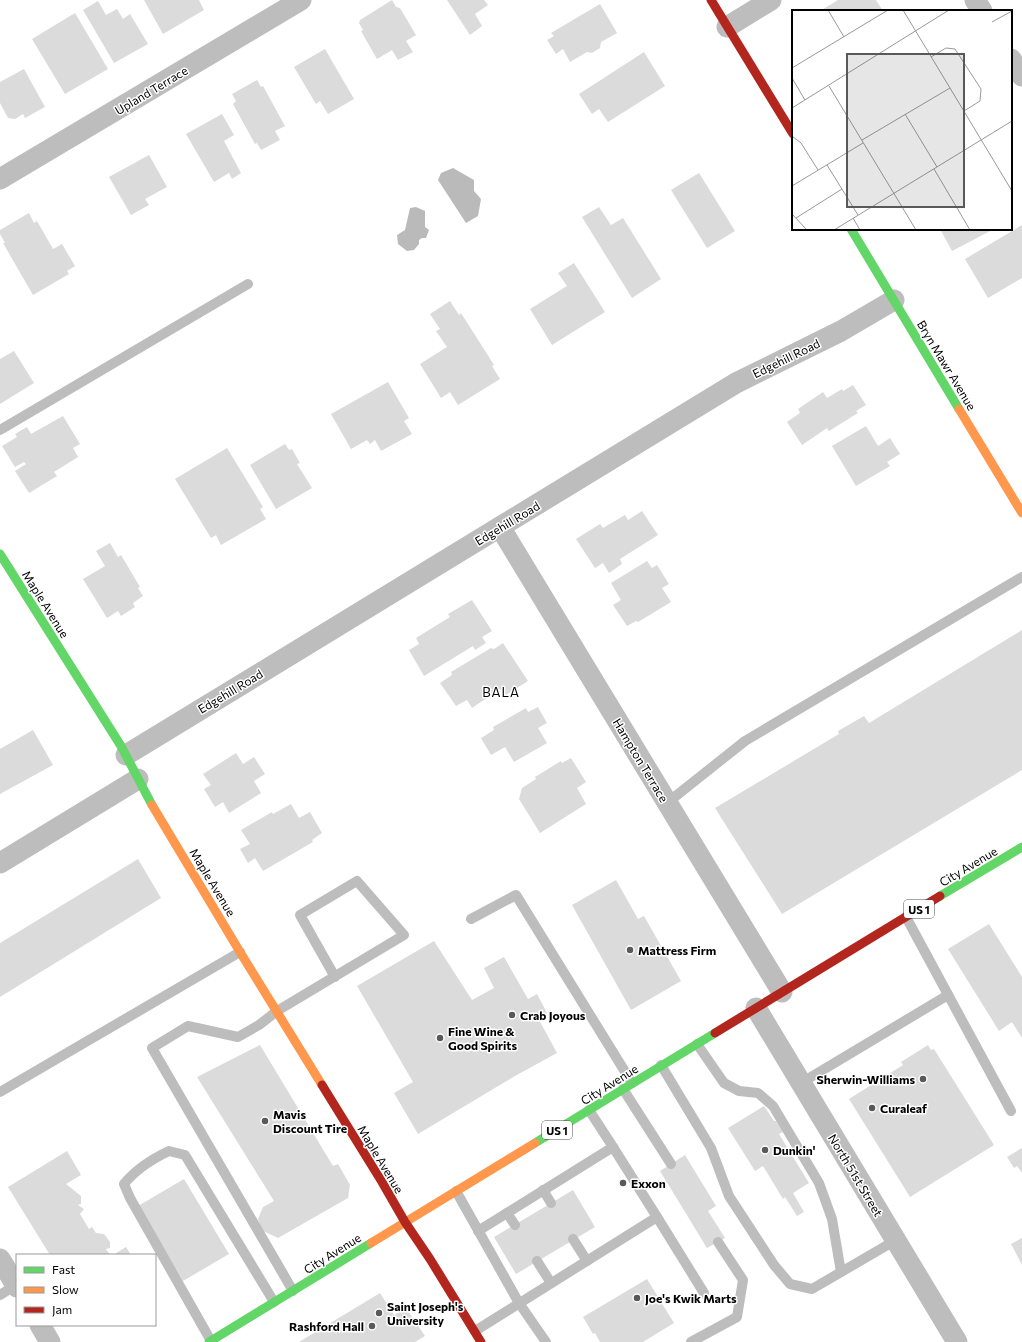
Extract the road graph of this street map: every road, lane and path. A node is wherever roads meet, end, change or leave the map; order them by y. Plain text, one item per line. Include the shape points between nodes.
1 (301, 0) edge
2 (711, 0) edge
3 (771, 0) edge
4 (975, 0) edge
5 (981, 10) edge
6 (727, 27) junction
7 (1012, 61) edge
8 (1022, 76) edge
9 (792, 132) edge
10 (0, 179) edge
11 (852, 230) edge
12 (248, 284) dead end
13 (894, 300) junction
14 (0, 430) edge
15 (1020, 504) edge
16 (500, 527) junction
17 (0, 554) edge
18 (1022, 577) edge
19 (126, 755) junction
20 (138, 779) junction
21 (667, 803) junction
22 (1022, 847) edge
23 (0, 863) edge
24 (906, 917) junction
25 (471, 919) dead end
26 (240, 952) junction
27 (335, 977) junction
28 (782, 992) junction
29 (948, 995) junction
30 (756, 1008) junction
31 (277, 1011) junction
32 (697, 1044) junction
33 (661, 1066) junction
34 (632, 1083) junction
35 (801, 1083) junction
36 (623, 1088) junction
37 (0, 1092) edge
38 (589, 1110) junction
39 (1011, 1111) dead end
40 (613, 1147) junction
41 (671, 1164) dead end
42 (543, 1190) junction
43 (456, 1191) junction
44 (551, 1203) dead end
45 (507, 1213) junction
46 (657, 1217) junction
47 (405, 1222) junction
48 (514, 1225) dead end
49 (478, 1230) junction
50 (573, 1240) dead end
51 (896, 1240) junction
52 (718, 1242) dead end
53 (0, 1259) edge
54 (537, 1261) dead end
55 (587, 1261) junction
56 (842, 1272) junction
57 (551, 1283) junction
58 (11, 1289) edge
59 (293, 1291) junction
60 (704, 1293) dead end
61 (274, 1302) junction
62 (519, 1303) junction
63 (474, 1331) junction
64 (210, 1341) edge
65 (481, 1342) edge
66 (546, 1342) edge
67 (691, 1342) edge
68 (957, 1342) edge

1 - 10 street, Upland Terrace
2 - 6 main road
3 - 6 street
4 - 5 street
6 - 9 main road
7 - 8 street
11 - 13 main road, Bryn Mawr Avenue
12 - 14 lane
13 - 15 main road, Bryn Mawr Avenue
13 - 16 street, Edgehill Road via 841,331 736,383
16 - 19 street, Edgehill Road
16 - 21 street, Hampton Terrace
17 - 19 main road, Maple Avenue
18 - 21 lane via 745,741
19 - 20 main road, Maple Avenue
20 - 23 street
20 - 26 main road, Maple Avenue
21 - 28 street, Hampton Terrace
22 - 24 main road, City Avenue / US 1
24 - 28 main road, City Avenue / US 1
24 - 29 lane
25 - 34 lane via 516,894
26 - 31 main road, Maple Avenue
26 - 37 lane
27 - 27 lane via 404,935 357,881 300,915
27 - 31 lane
28 - 30 main road, City Avenue / US 1
29 - 35 lane
29 - 39 lane
30 - 32 main road, City Avenue / US 1
30 - 35 street, North 51st Street
31 - 47 main road, Maple Avenue
31 - 59 lane via 238,1037 188,1026 152,1048
32 - 33 main road, City Avenue / US 1
32 - 56 lane via 724,1083 738,1091 758,1093 773,1106 819,1183 832,1219
33 - 34 main road, City Avenue / US 1
33 - 56 lane via 711,1148 729,1196 774,1265 790,1284 812,1289
34 - 36 main road, City Avenue / US 1
35 - 51 street, North 51st Street
36 - 38 main road, City Avenue / US 1
36 - 41 lane
38 - 40 lane
38 - 43 main road, City Avenue / US 1
40 - 42 lane
40 - 46 lane
42 - 44 lane
42 - 45 lane
43 - 47 main road, City Avenue / US 1
43 - 49 lane
45 - 48 lane
45 - 49 lane
46 - 55 lane
46 - 60 lane
47 - 59 main road, City Avenue / US 1
47 - 63 main road, Maple Avenue
49 - 62 lane
50 - 55 lane
51 - 56 lane
51 - 68 street, North 51st Street
52 - 67 lane via 743,1280 736,1317
53 - 58 street
54 - 57 lane
55 - 57 lane
57 - 62 lane
59 - 61 main road, City Avenue / US 1
61 - 64 main road, City Avenue / US 1
61 - 64 lane via 185,1156 169,1151 151,1160 133,1173 124,1184
62 - 63 lane
62 - 66 lane
63 - 65 main road, Maple Avenue

